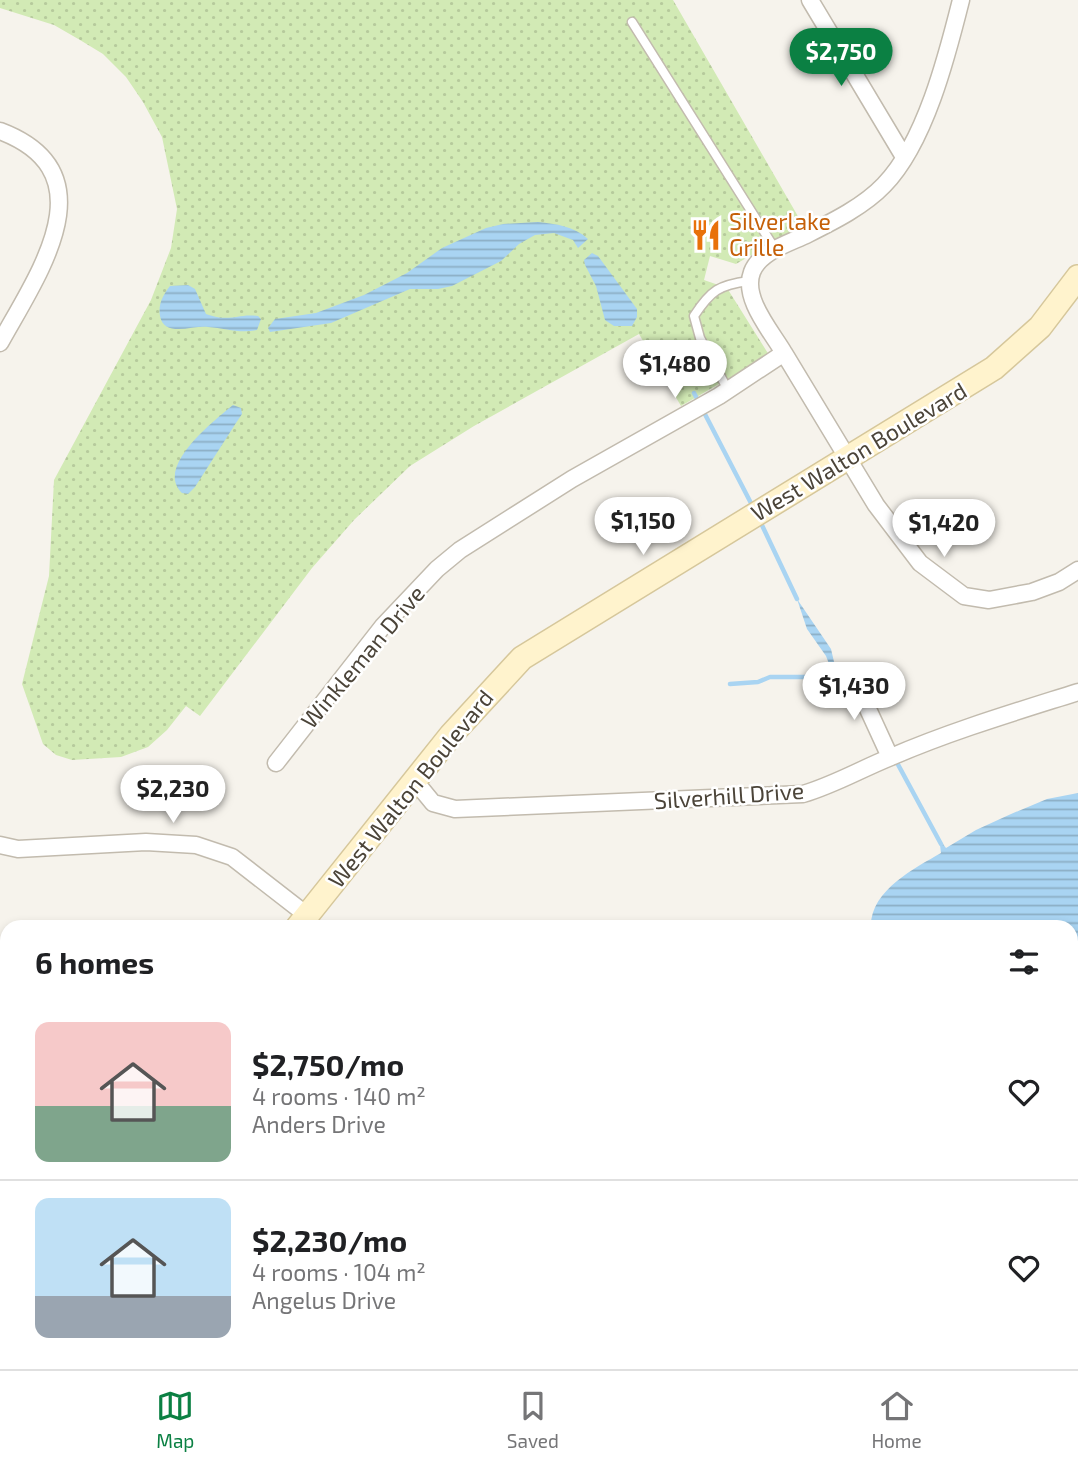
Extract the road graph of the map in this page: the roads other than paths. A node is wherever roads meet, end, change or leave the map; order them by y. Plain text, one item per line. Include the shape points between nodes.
1 (810, 0) edge
2 (961, 0) edge
3 (632, 22) dead end
4 (0, 131) edge
5 (904, 157) junction
6 (775, 249) junction
7 (1078, 277) edge
8 (749, 281) junction
9 (0, 343) edge
10 (784, 353) junction
11 (728, 390) junction
12 (849, 458) junction
13 (1078, 570) edge
14 (851, 672) dead end
15 (1078, 692) edge
16 (890, 757) junction
17 (275, 763) dead end
18 (415, 781) junction
19 (0, 845) edge
20 (300, 920) edge
21 (304, 920) edge

1 - 5 street
2 - 5 street via 935,91
3 - 6 lane
4 - 9 street via 37,151 60,188 59,218 49,247
5 - 6 street via 883,187 864,202
6 - 8 street via 758,260
7 - 12 main road, West Walton Boulevard via 1040,327 994,368
8 - 10 street via 753,300
8 - 11 lane via 723,284 694,316 700,338
10 - 11 street, Winkleman Drive
10 - 12 street
11 - 17 street, Winkleman Drive via 572,479 460,550 383,626
12 - 13 street via 876,505 920,564 964,596 989,600 1016,596 1059,582
12 - 18 main road, West Walton Boulevard via 522,658
14 - 16 street
15 - 16 street, Silverhill Drive
16 - 18 street, Silverhill Drive via 803,794 456,809 433,803
18 - 21 main road, West Walton Boulevard
19 - 20 street via 18,849 146,842 196,845 232,857

